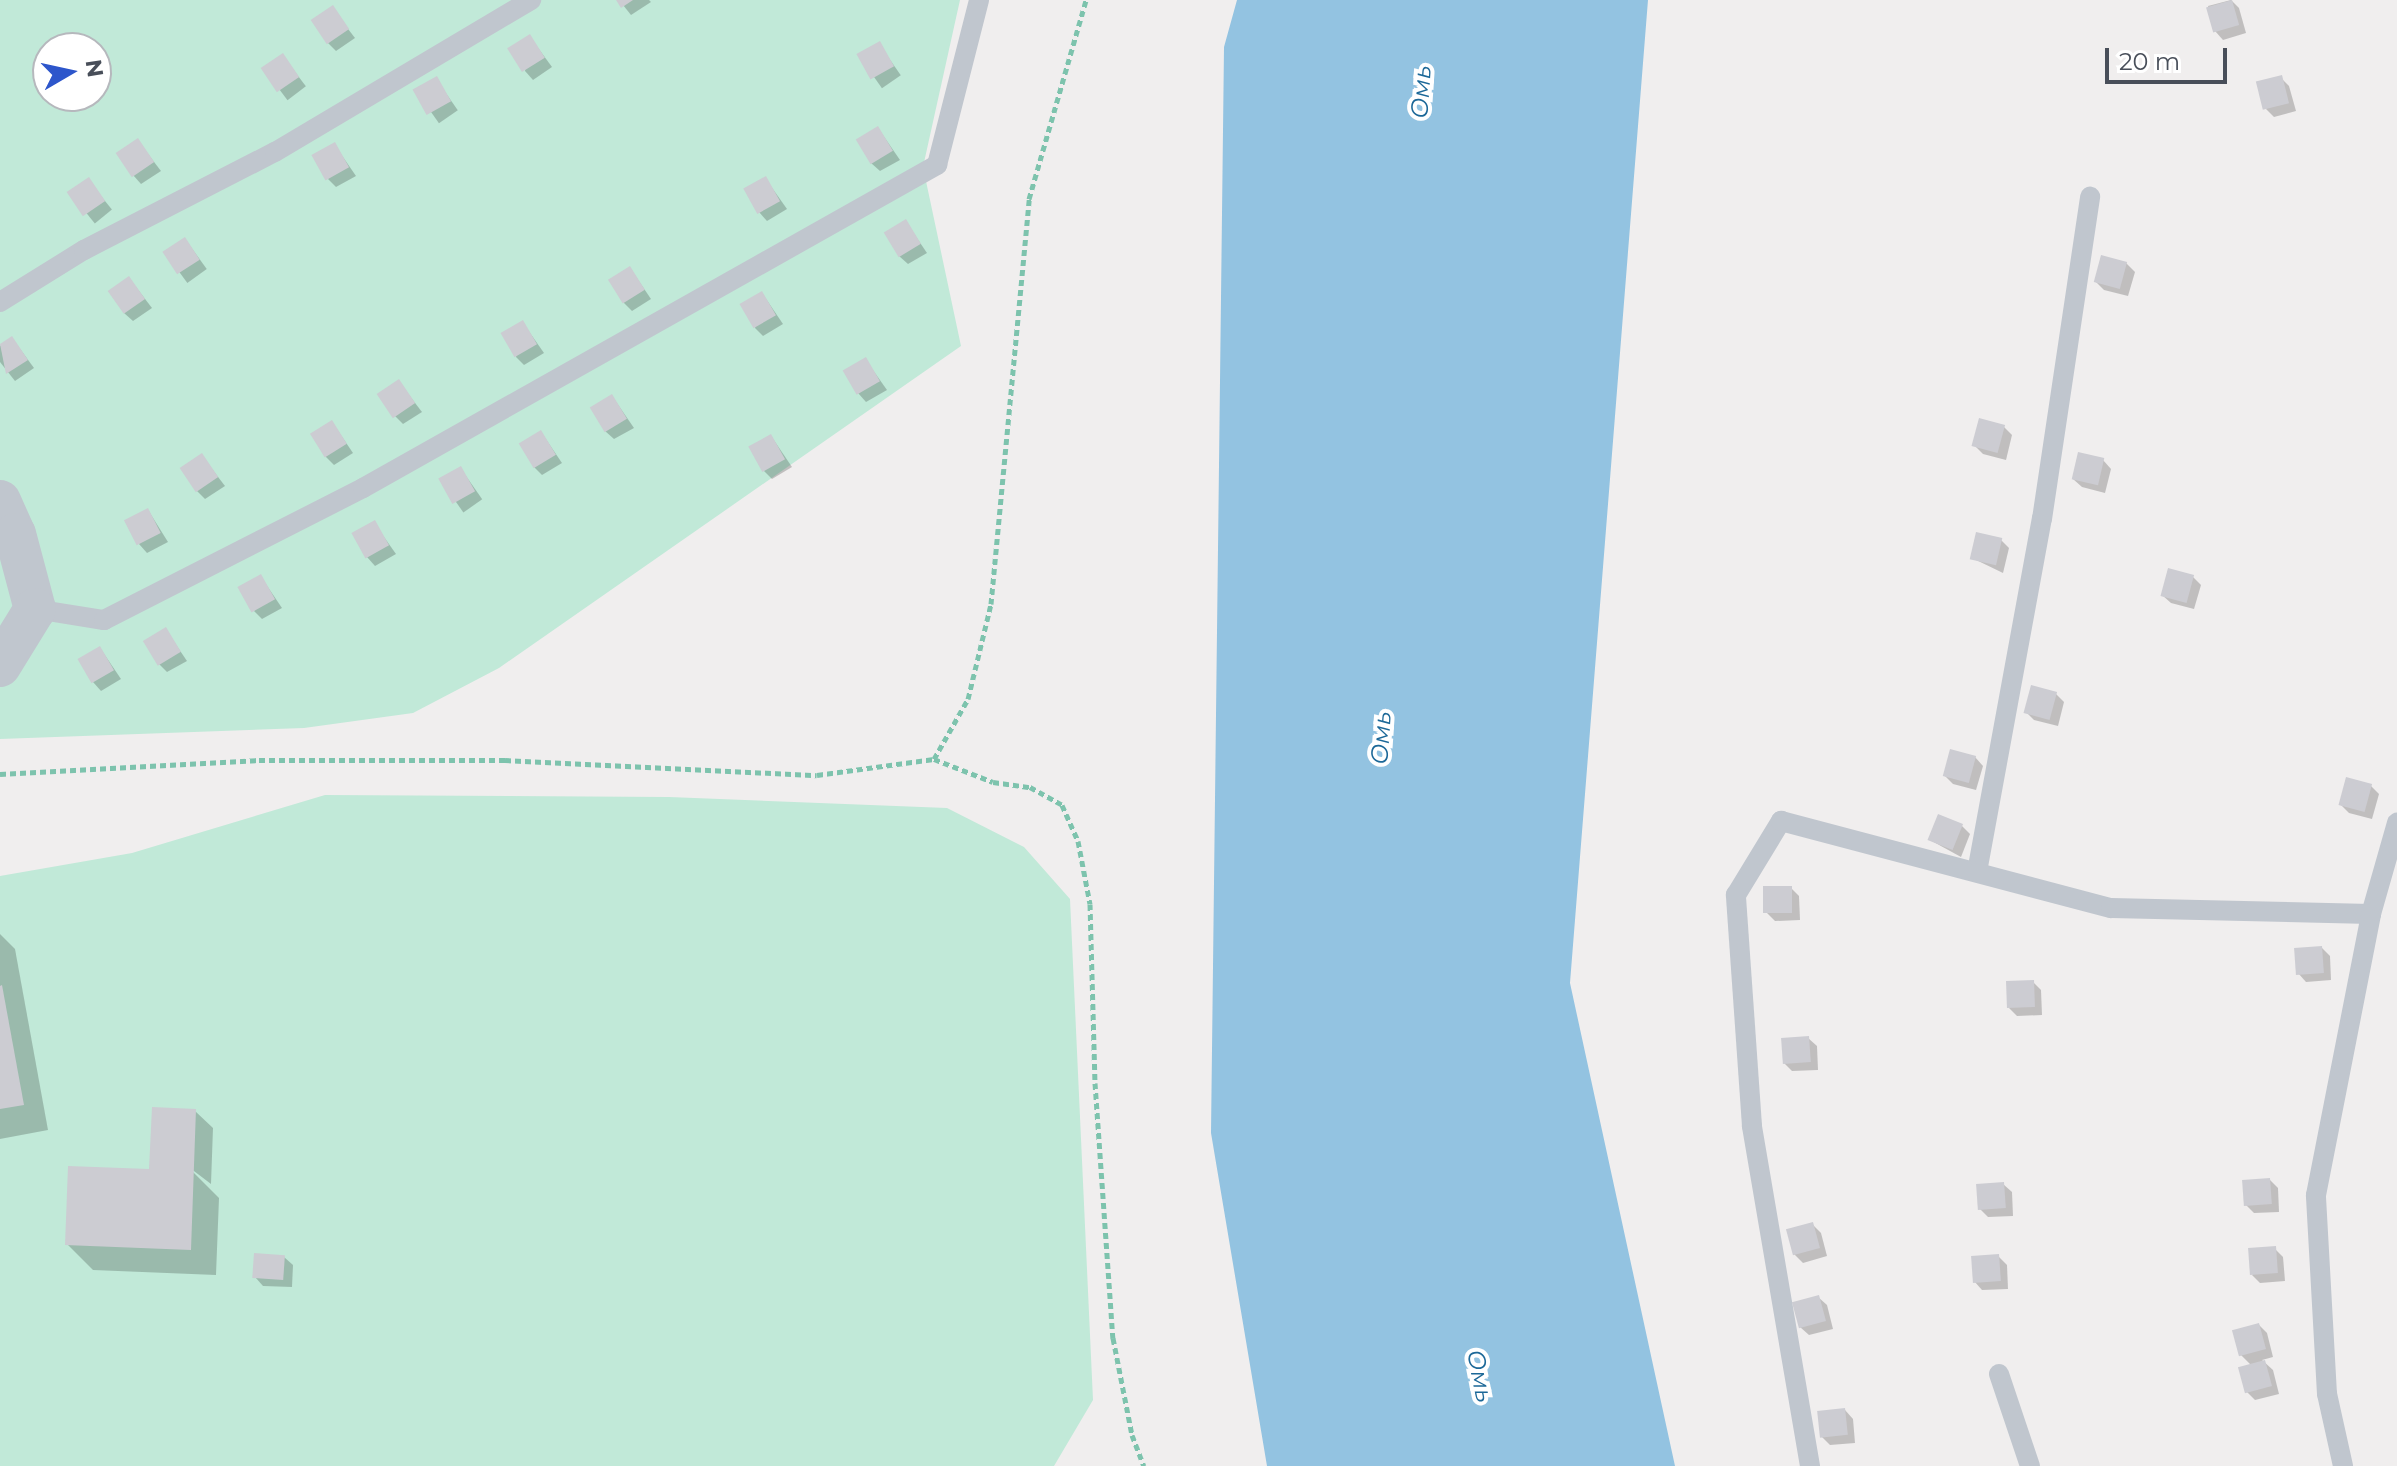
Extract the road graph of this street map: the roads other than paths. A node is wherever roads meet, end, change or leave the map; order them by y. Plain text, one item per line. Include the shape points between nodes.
1 (531, 0) edge
2 (979, 0) edge
3 (2090, 197) dead end
4 (0, 302) edge
5 (0, 501) edge
6 (35, 609) junction
7 (0, 666) edge
8 (2397, 823) edge
9 (1977, 872) junction
10 (2371, 914) junction
11 (1999, 1374) dead end
12 (1810, 1466) edge
13 (2030, 1466) edge
14 (2343, 1466) edge

1 - 4 lane via 275,152 84,250
2 - 6 lane via 937,165 363,488 104,620
3 - 9 lane via 2042,519
5 - 6 street via 15,534
6 - 7 street
8 - 10 lane
9 - 10 lane via 2111,908
9 - 12 lane via 1781,821 1736,895 1752,1126
10 - 14 lane via 2316,1195 2327,1394
11 - 13 lane

